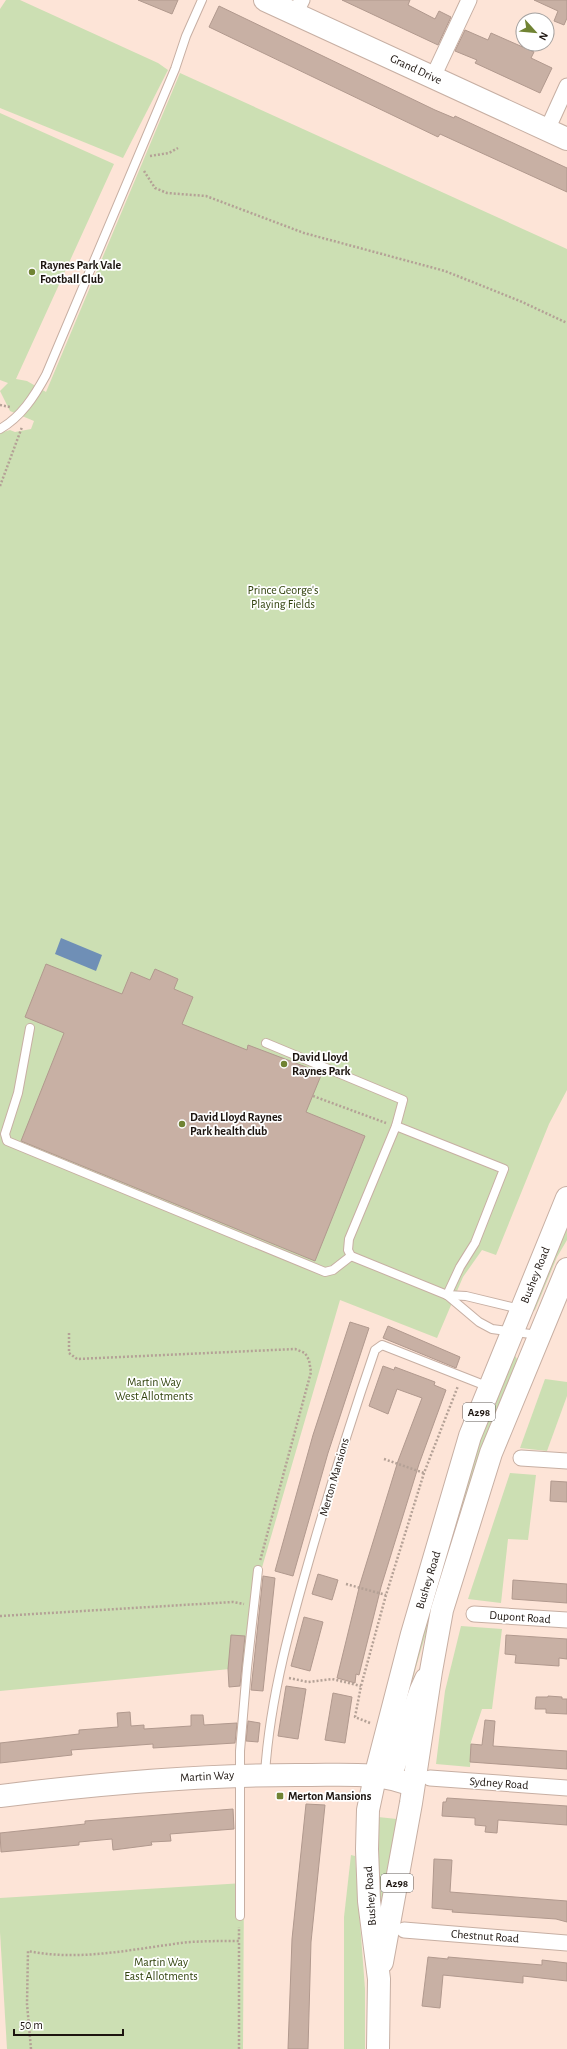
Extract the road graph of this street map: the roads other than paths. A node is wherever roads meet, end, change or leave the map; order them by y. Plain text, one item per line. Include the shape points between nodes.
1 (202, 0) edge
2 (265, 0) edge
3 (469, 0) edge
4 (299, 7) edge
5 (434, 77) junction
6 (567, 86) edge
7 (547, 130) junction
8 (567, 140) edge
9 (0, 429) edge
10 (30, 1028) dead end
11 (266, 1043) dead end
12 (396, 1126) junction
13 (567, 1198) edge
14 (351, 1256) junction
15 (567, 1269) edge
16 (447, 1294) junction
17 (521, 1309) junction
18 (512, 1332) junction
19 (540, 1336) junction
20 (489, 1387) junction
21 (521, 1458) dead end
22 (567, 1461) edge
23 (258, 1570) road end
24 (474, 1614) dead end
25 (567, 1620) edge
26 (431, 1671) junction
27 (265, 1774) junction
28 (240, 1775) junction
29 (379, 1777) junction
30 (422, 1782) junction
31 (567, 1788) edge
32 (0, 1796) edge
33 (240, 1916) road end
34 (404, 1930) dead end
35 (567, 1943) edge
36 (379, 1979) junction
37 (378, 2049) edge

1 - 9 lane via 46,375 14,421
2 - 4 main road, Grand Drive
3 - 5 street
4 - 5 main road, Grand Drive
5 - 7 main road, Grand Drive
6 - 7 street
7 - 8 main road, Grand Drive
10 - 14 lane via 18,1093 5,1134 7,1141 325,1272 333,1270
11 - 12 lane via 403,1100
12 - 14 lane via 355,1221 349,1239 348,1250
12 - 16 lane via 504,1169 475,1243 460,1266
13 - 17 main road, Bushey Road / A298
14 - 16 lane
15 - 19 main road, Bushey Road / A298
16 - 17 lane
16 - 18 lane via 479,1322 492,1329
17 - 18 main road, Bushey Road / A298
18 - 19 lane
18 - 20 main road, Bushey Road / A298
19 - 26 main road, Bushey Road / A298 via 490,1453 442,1610
20 - 27 lane, Merton Mansions via 382,1345 375,1350 351,1418 278,1675
20 - 29 main road, Bushey Road / A298 via 470,1436 412,1634
21 - 22 street
23 - 28 lane via 247,1668
24 - 25 street, Dupont Road
26 - 29 main road, Bushey Road via 421,1690 394,1766
26 - 30 main road, Bushey Road / A298
27 - 28 main road, Martin Way
27 - 29 main road, Martin Way
28 - 32 main road, Martin Way via 82,1785
28 - 33 lane
29 - 30 main road, Martin Way
29 - 36 main road, Bushey Road / A298 via 368,1810 367,1849 369,1900
30 - 31 street, Sydney Road
30 - 36 main road, Bushey Road / A298
34 - 35 street, Chestnut Road
36 - 37 main road, Bushey Road / A298

